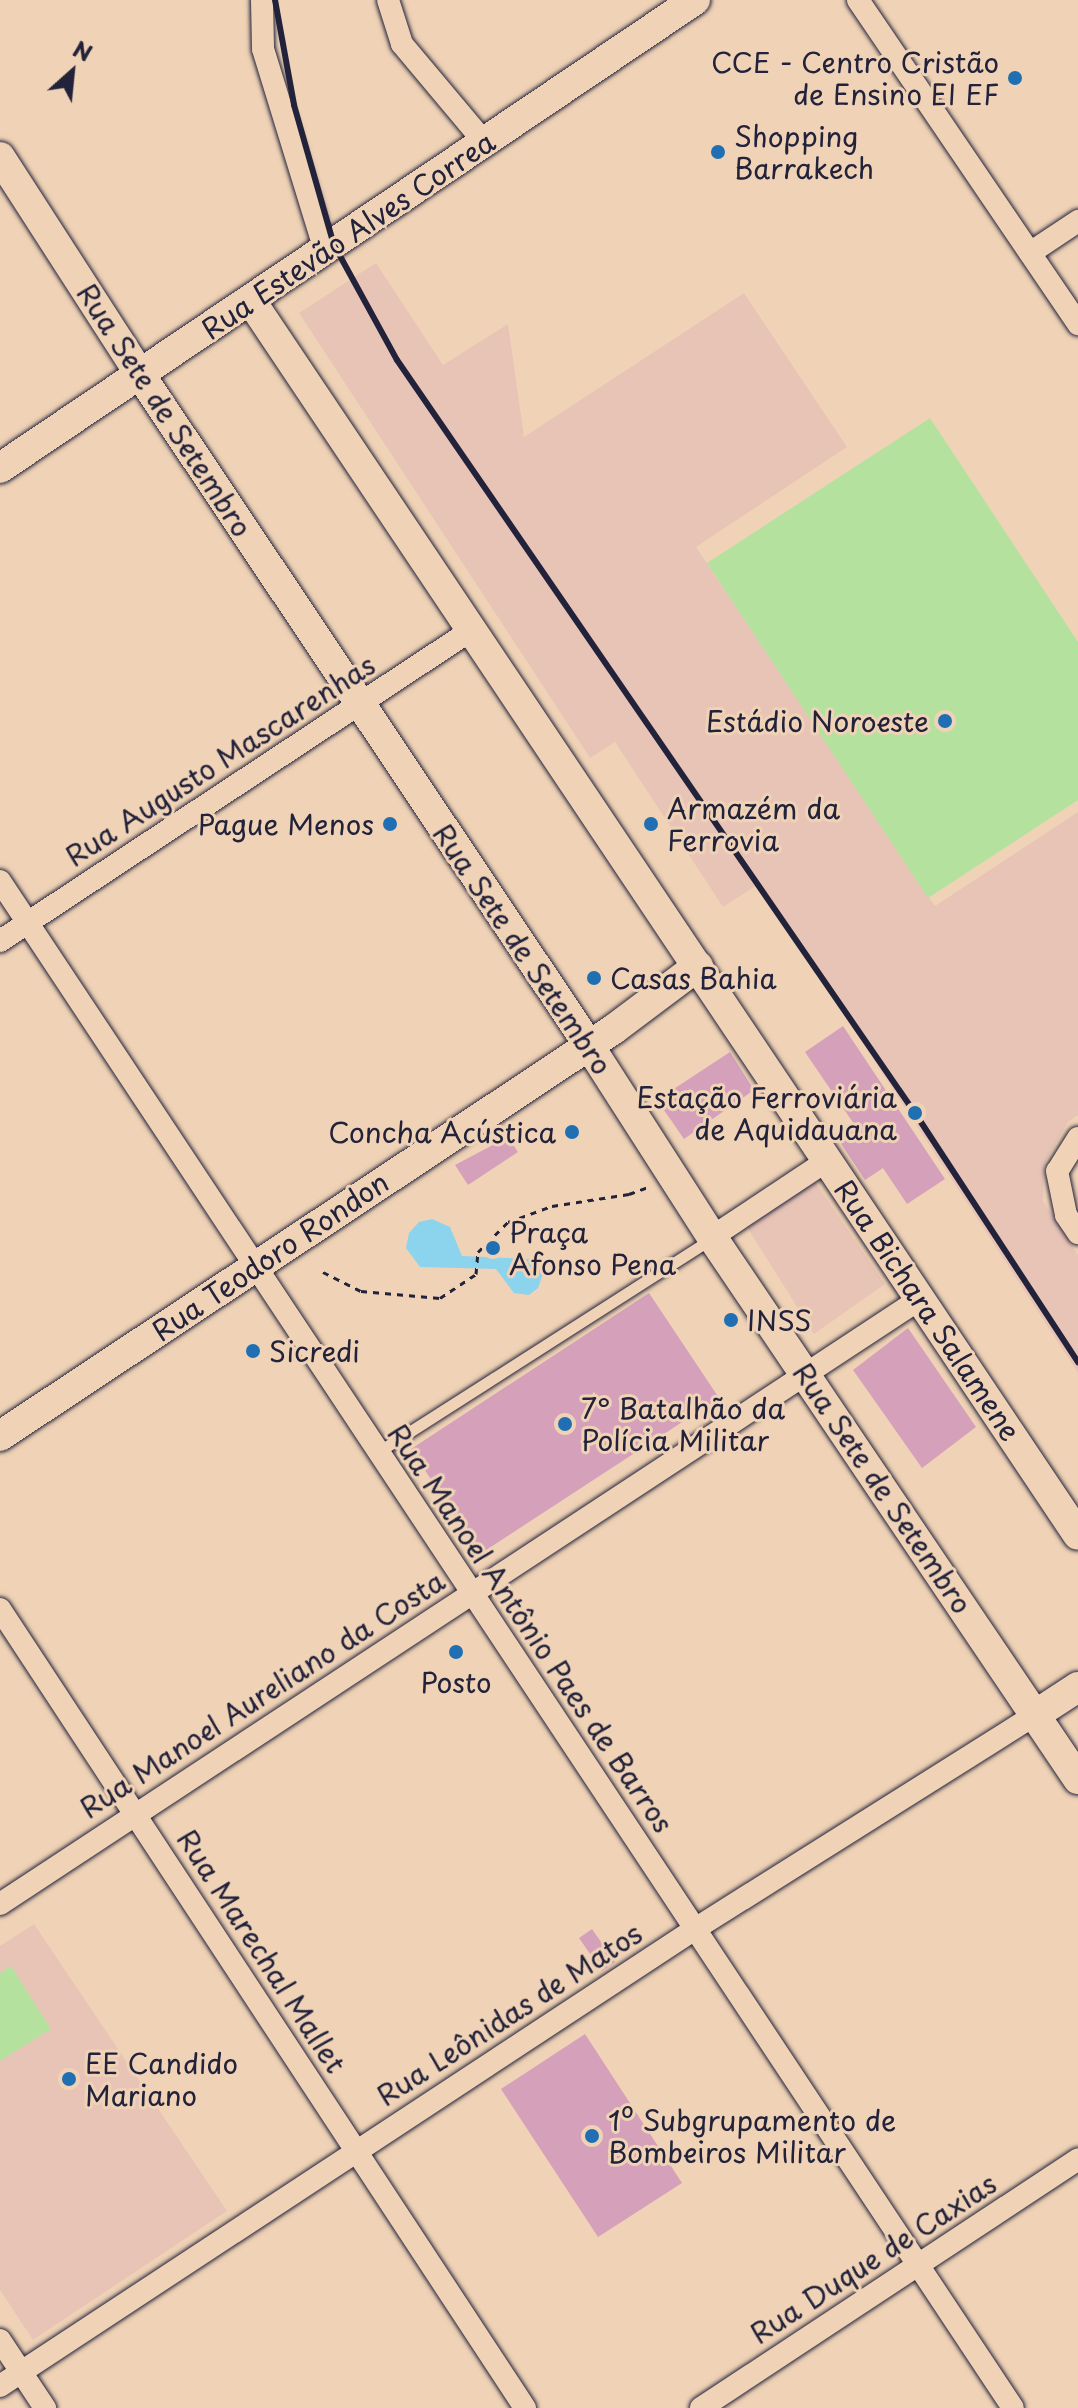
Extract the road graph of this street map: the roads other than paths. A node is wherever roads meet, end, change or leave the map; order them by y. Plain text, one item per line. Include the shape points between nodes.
1 (262, 0) edge
2 (388, 0) edge
3 (695, 0) edge
4 (858, 0) edge
5 (485, 143) junction
6 (0, 157) edge
7 (1078, 221) edge
8 (325, 251) junction
9 (1030, 253) junction
10 (251, 301) junction
11 (1078, 324) edge
12 (141, 376) junction
13 (0, 468) edge
14 (473, 629) junction
15 (360, 704) junction
16 (0, 881) edge
17 (28, 923) junction
18 (0, 941) edge
19 (698, 966) junction
20 (588, 1044) junction
21 (1078, 1138) edge
22 (828, 1160) junction
23 (1078, 1233) edge
24 (712, 1237) junction
25 (254, 1267) junction
26 (920, 1299) junction
27 (806, 1372) junction
28 (0, 1436) edge
29 (378, 1452) junction
30 (1078, 1535) edge
31 (472, 1592) junction
32 (0, 1609) edge
33 (1078, 1687) edge
34 (1035, 1715) junction
35 (1078, 1779) edge
36 (135, 1813) junction
37 (0, 1904) edge
38 (695, 1929) junction
39 (357, 2149) junction
40 (1078, 2159) edge
41 (917, 2264) junction
42 (0, 2340) edge
43 (21, 2371) junction
44 (0, 2386) edge
45 (45, 2408) edge
46 (525, 2408) edge
47 (701, 2408) edge
48 (1013, 2408) edge

1 - 8 street via 263,49
2 - 5 street via 402,44
3 - 5 main road, Rua Estevão Alves Correa
4 - 9 street
5 - 8 main road, Rua Estevão Alves Correa
6 - 12 main road, Rua Sete de Setembro
7 - 9 street
8 - 10 main road, Rua Estevão Alves Correa
9 - 11 street
10 - 12 main road, Rua Estevão Alves Correa
10 - 14 main road, Rua Bichara Salamene
12 - 13 main road, Rua Estevão Alves Correa
12 - 15 main road, Rua Sete de Setembro
14 - 15 street, Rua Augusto Mascarenhas
14 - 19 main road, Rua Bichara Salamene
15 - 17 street, Rua Augusto Mascarenhas
15 - 20 main road, Rua Sete de Setembro
16 - 17 street, Rua Manoel Antônio Paes de Barros
17 - 18 street, Rua Augusto Mascarenhas
17 - 25 street, Rua Manoel Antônio Paes de Barros
19 - 20 main road, Rua Teodoro Rondon
19 - 22 main road, Rua Bichara Salamene
20 - 24 main road, Rua Sete de Setembro
20 - 25 main road, Rua Teodoro Rondon
21 - 23 street via 1057,1171 1066,1215
22 - 24 street
22 - 26 main road, Rua Bichara Salamene
24 - 27 main road, Rua Sete de Setembro
24 - 29 lane
25 - 28 main road, Rua Teodoro Rondon
25 - 29 street, Rua Manoel Antônio Paes de Barros
26 - 27 street, Rua Manoel Aureliano da Costa
26 - 30 main road, Rua Bichara Salamene
27 - 31 street, Rua Manoel Aureliano da Costa
27 - 34 main road, Rua Sete de Setembro
29 - 31 street, Rua Manoel Antônio Paes de Barros
31 - 36 street, Rua Manoel Aureliano da Costa
31 - 38 street, Rua Manoel Antônio Paes de Barros
32 - 36 street, Rua Marechal Mallet
33 - 34 main road
34 - 35 main road, Rua Sete de Setembro
34 - 38 street, Rua Leônidas de Matos
36 - 37 street, Rua Manoel Aureliano da Costa
36 - 39 street, Rua Marechal Mallet
38 - 39 street, Rua Leônidas de Matos
38 - 41 street, Rua Manoel Antônio Paes de Barros
39 - 43 street, Rua Leônidas de Matos
39 - 46 street, Rua Marechal Mallet
40 - 41 street, Rua Duque de Caxias
41 - 47 street, Rua Duque de Caxias
41 - 48 street, Rua Manoel Antônio Paes de Barros
42 - 43 street
43 - 44 street, Rua Leônidas de Matos
43 - 45 street

